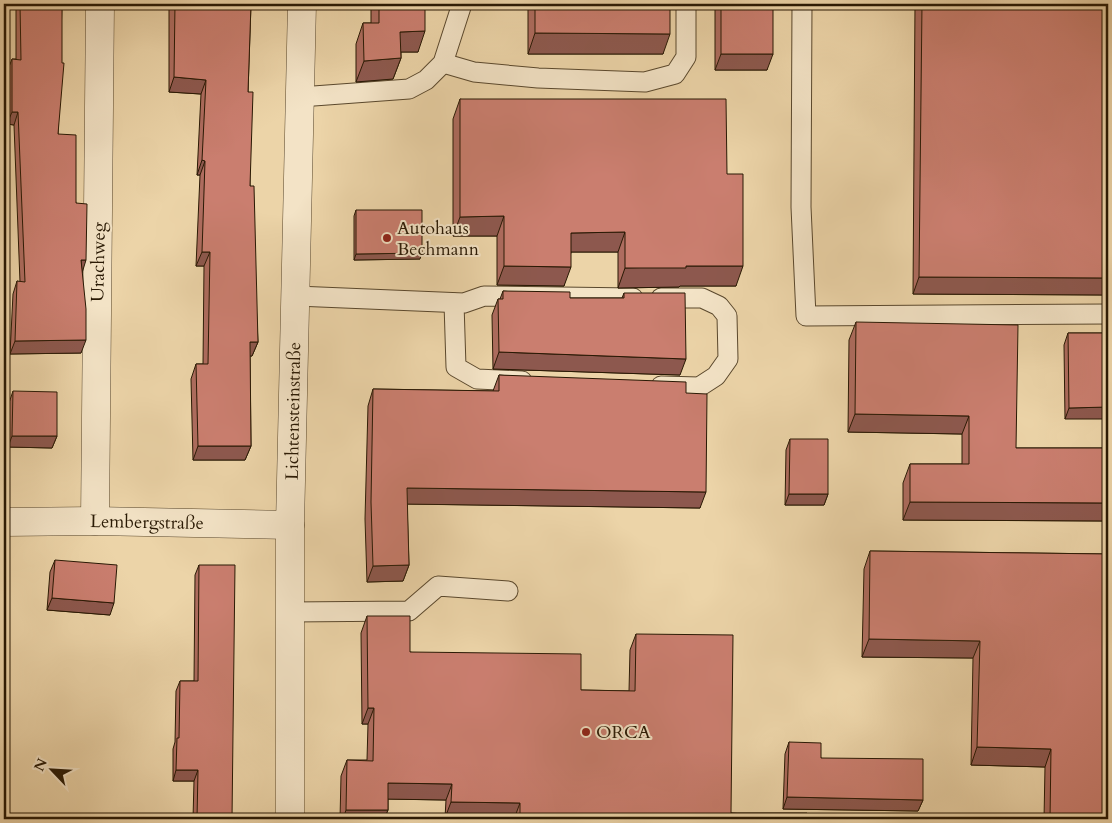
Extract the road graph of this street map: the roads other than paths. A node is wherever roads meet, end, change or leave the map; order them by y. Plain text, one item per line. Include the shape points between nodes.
1 (100, 4) edge
2 (302, 4) edge
3 (686, 4) edge
4 (802, 4) edge
5 (461, 7) dead end
6 (443, 64) junction
7 (300, 97) junction
8 (296, 296) junction
9 (454, 303) junction
10 (1108, 314) edge
11 (536, 382) edge
12 (642, 386) edge
13 (95, 521) junction
14 (4, 522) edge
15 (290, 525) junction
16 (508, 591) dead end
17 (290, 612) junction
18 (290, 819) edge

1 - 13 street, Urachweg
2 - 7 street, Lichtensteinstraße
3 - 6 lane via 686,57 675,74 645,82 538,78 474,72
4 - 10 lane via 801,207 806,316
5 - 6 lane
6 - 7 lane via 426,80 409,89
7 - 8 street, Lichtensteinstraße
8 - 9 lane
8 - 15 street, Lichtensteinstraße
9 - 11 lane via 456,367 477,378
9 - 12 lane via 484,296 702,298 719,306 727,316 728,359 716,376 699,387
13 - 14 street, Lembergstraße
13 - 15 street, Lembergstraße
15 - 17 street, Lichtensteinstraße
16 - 17 lane via 438,586 410,611
17 - 18 street, Lichtensteinstraße

